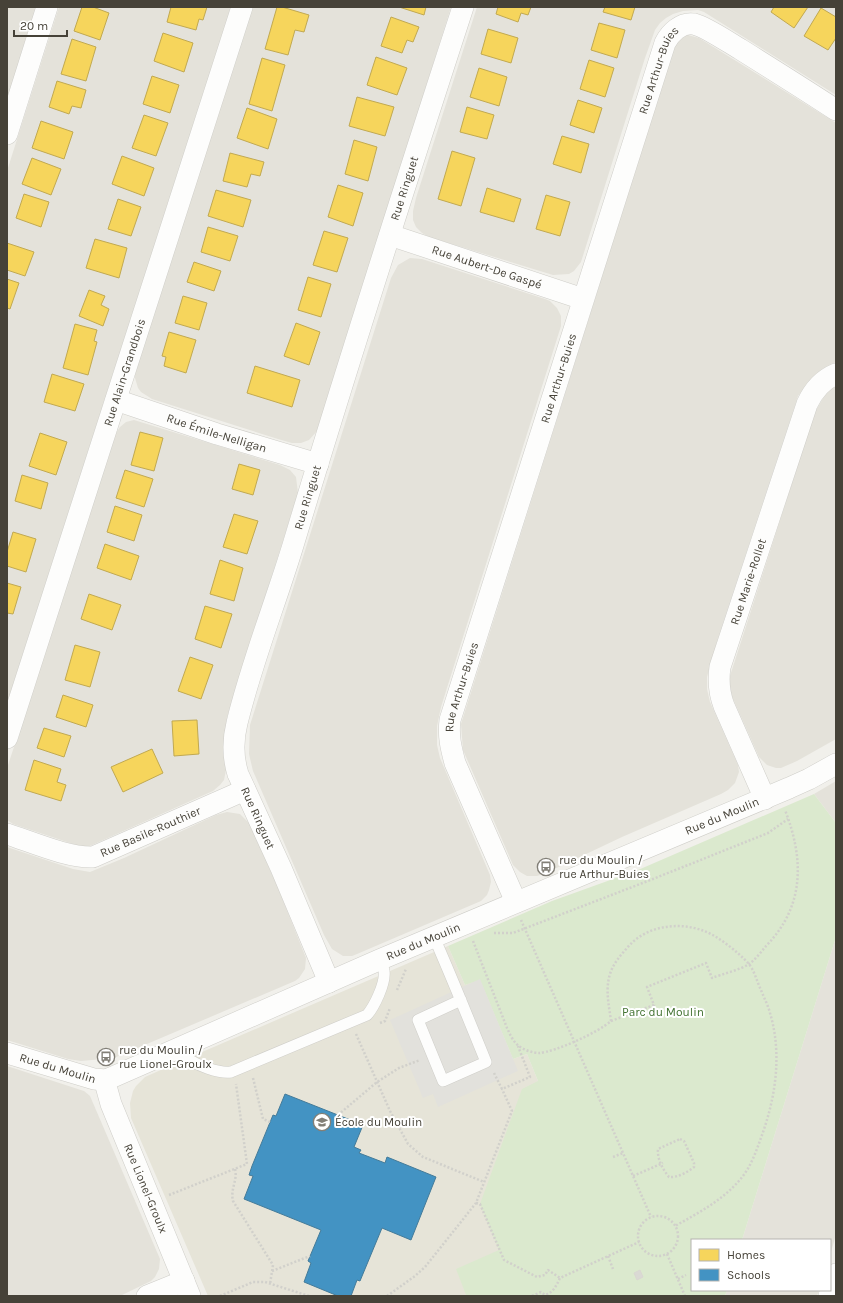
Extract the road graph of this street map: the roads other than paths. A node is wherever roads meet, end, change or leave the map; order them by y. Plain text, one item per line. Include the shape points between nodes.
1 (47, 7) edge
2 (242, 7) edge
3 (463, 7) edge
4 (836, 110) edge
5 (7, 134) edge
6 (390, 235) junction
7 (583, 299) junction
8 (836, 374) edge
9 (116, 400) junction
10 (318, 464) junction
11 (7, 738) edge
12 (836, 764) edge
13 (245, 790) junction
14 (765, 799) junction
15 (7, 834) edge
16 (517, 908) junction
17 (434, 937) junction
18 (379, 960) junction
19 (328, 982) junction
20 (461, 1000) junction
21 (181, 1046) junction
22 (7, 1053) edge
23 (106, 1080) junction
24 (836, 1274) edge
25 (187, 1288) edge
26 (831, 1290) edge
27 (147, 1296) edge

1 - 5 street
2 - 9 street, Rue Alain-Grandbois
3 - 6 street, Rue Ringuet
4 - 7 street, Rue Arthur-Buies via 700,26 689,24 674,30 667,39 660,57
6 - 7 street, Rue Aubert-De Gaspé
6 - 10 street, Rue Ringuet
7 - 16 street, Rue Arthur-Buies via 450,720 450,743 455,763
8 - 14 street, Rue Marie-Rollet via 819,385 806,404 719,675 720,696
9 - 10 street, Rue Émile-Nelligan
9 - 11 street, Rue Alain-Grandbois
10 - 13 street, Rue Ringuet via 237,723 235,760
12 - 14 street, Rue du Moulin
13 - 15 street, Rue Basile-Routhier via 93,857 72,855
13 - 19 street, Rue Ringuet via 281,868
14 - 16 street, Rue du Moulin
16 - 17 street, Rue du Moulin
17 - 18 street, Rue du Moulin
17 - 20 lane
18 - 19 street, Rue du Moulin
18 - 21 lane via 385,972 378,998 367,1015 231,1072 225,1073 192,1062 186,1057
19 - 21 street, Rue du Moulin
20 - 20 lane via 486,1062 443,1081 418,1020
21 - 23 street, Rue du Moulin
22 - 23 street, Rue du Moulin via 94,1079
23 - 25 street, Rue Lionel-Groulx via 111,1104
24 - 26 street
25 - 27 street

